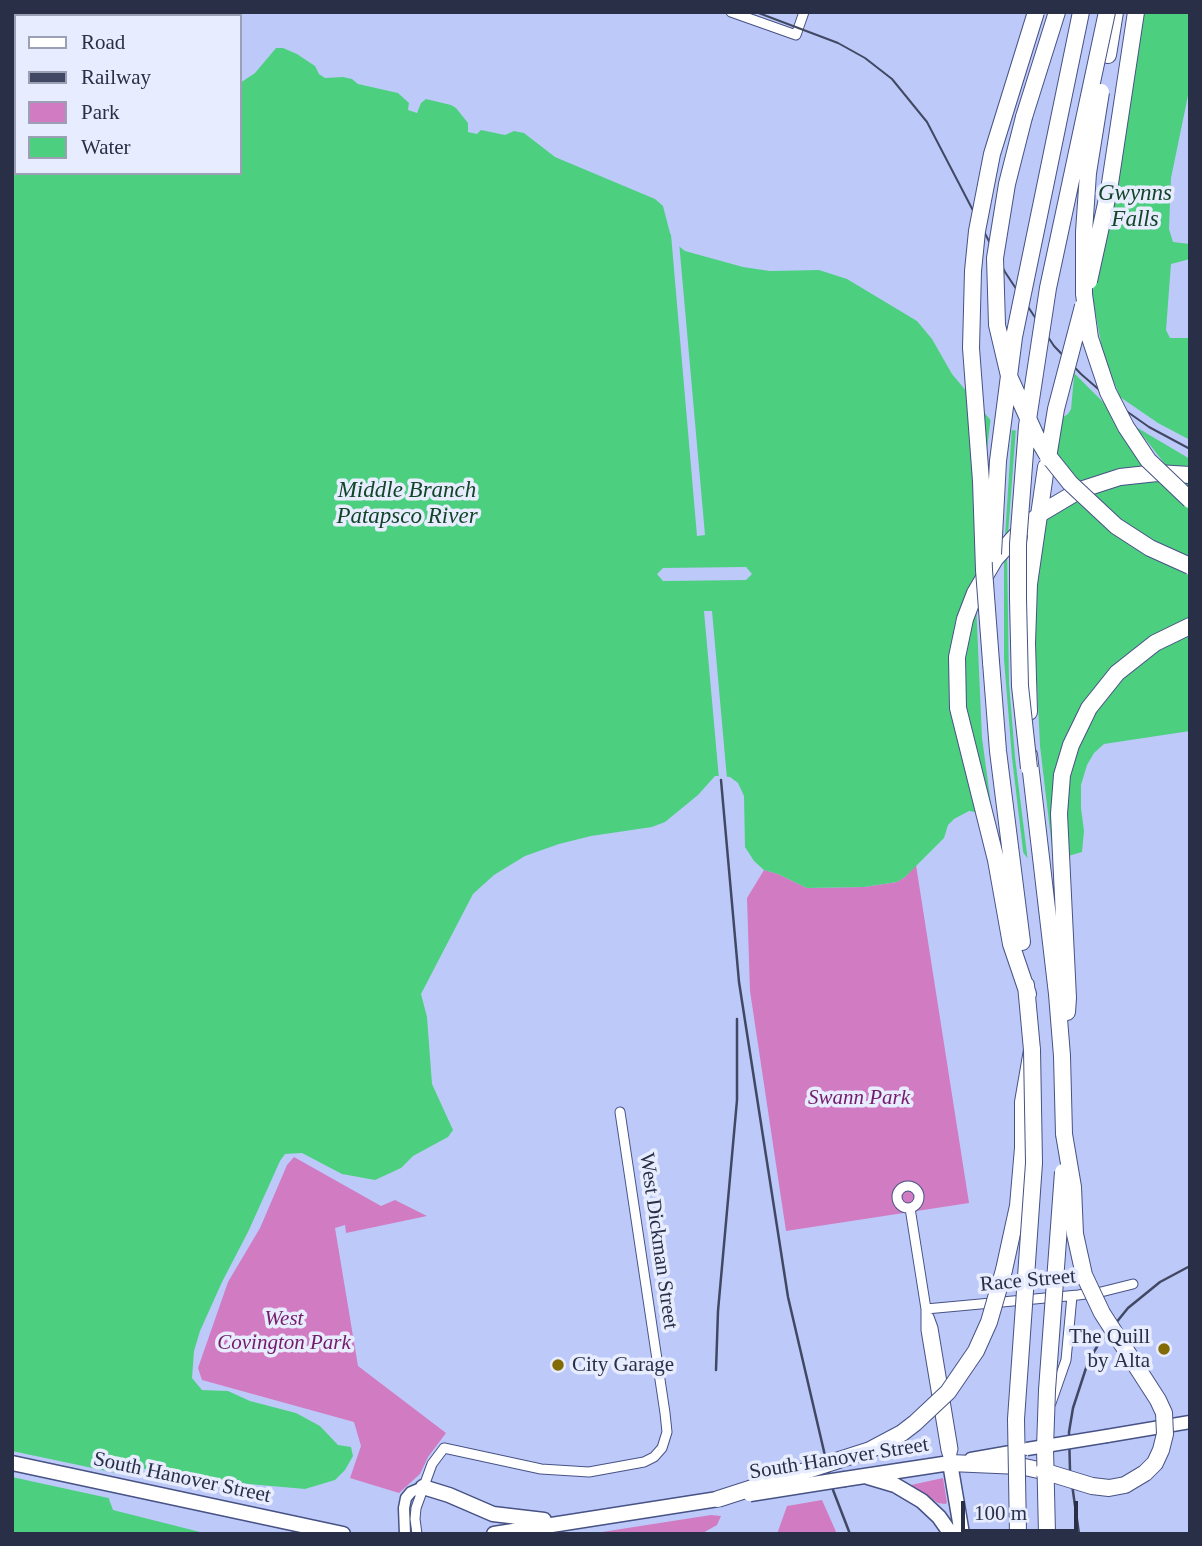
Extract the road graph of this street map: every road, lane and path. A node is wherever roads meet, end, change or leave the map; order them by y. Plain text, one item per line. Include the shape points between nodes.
1 (731, 12) edge
2 (804, 12) edge
3 (1036, 12) edge
4 (1057, 12) edge
5 (1081, 12) edge
6 (1107, 12) edge
7 (1115, 12) edge
8 (1136, 12) edge
9 (1190, 475) edge
10 (1190, 500) edge
11 (1190, 566) edge
12 (1190, 626) edge
13 (991, 662) junction
14 (1029, 768) junction
15 (1027, 994) junction
16 (1032, 1050) junction
17 (1062, 1056) junction
18 (620, 1112) dead end
19 (1064, 1134) junction
20 (910, 1208) dead end
21 (1133, 1284) dead end
22 (1072, 1296) junction
23 (926, 1309) junction
24 (1190, 1422) edge
25 (12, 1463) edge
26 (950, 1463) junction
27 (863, 1476) junction
28 (423, 1487) junction
29 (718, 1499) junction
30 (928, 1505) junction
31 (957, 1508) junction
32 (573, 1522) junction
33 (343, 1534) edge
34 (405, 1534) edge
35 (417, 1534) edge
36 (494, 1534) edge
37 (951, 1534) edge
38 (962, 1534) edge
39 (1018, 1534) edge
40 (1049, 1534) edge

1 - 2 street via 796,35
3 - 13 highway, bridge via 992,154 973,271 971,348
4 - 11 highway, bridge via 1014,155 996,244 995,308 1004,362 1036,436 1070,483 1116,526
5 - 13 highway, bridge via 1013,337 997,479
6 - 14 highway, bridge via 1048,288 1027,426 1018,599 1020,686
7 - 10 highway, bridge via 1087,183 1086,317 1100,373 1126,427 1162,476
8 - 14 highway, bridge via 1102,227 1056,409 1031,558
9 - 15 highway, bridge via 1120,477 1080,490 1042,512 995,559 965,619 957,657 958,708 996,860 1011,944
12 - 17 highway via 1142,651 1105,685 1082,720 1066,760 1059,814 1068,999
13 - 15 highway
14 - 17 highway
15 - 16 highway
16 - 29 highway, bridge via 1011,1245 989,1322 958,1379 915,1423 870,1450
16 - 39 highway, bridge via 1034,1163 1016,1409
17 - 19 highway
18 - 28 street, West Dickman Street via 667,1429 662,1448 644,1462 566,1472 444,1448
19 - 26 highway, bridge via 1084,1275 1164,1413 1161,1450 1145,1473 1109,1488 1020,1466
19 - 40 highway, bridge via 1046,1390
20 - 23 street
21 - 22 street, Race Street
22 - 23 street, Race Street
22 - 40 street via 1066,1360 1045,1435
23 - 26 street
24 - 26 main road, South Hanover Street, bridge
25 - 33 main road, South Hanover Street
26 - 27 main road, South Hanover Street
26 - 31 main road
27 - 29 main road, South Hanover Street, bridge
27 - 30 main road via 895,1485
28 - 32 main road via 499,1515
28 - 34 street via 407,1498
28 - 35 street via 415,1518
29 - 32 main road, South Hanover Street
30 - 31 main road
30 - 37 main road
31 - 38 main road
32 - 36 main road, South Hanover Street

